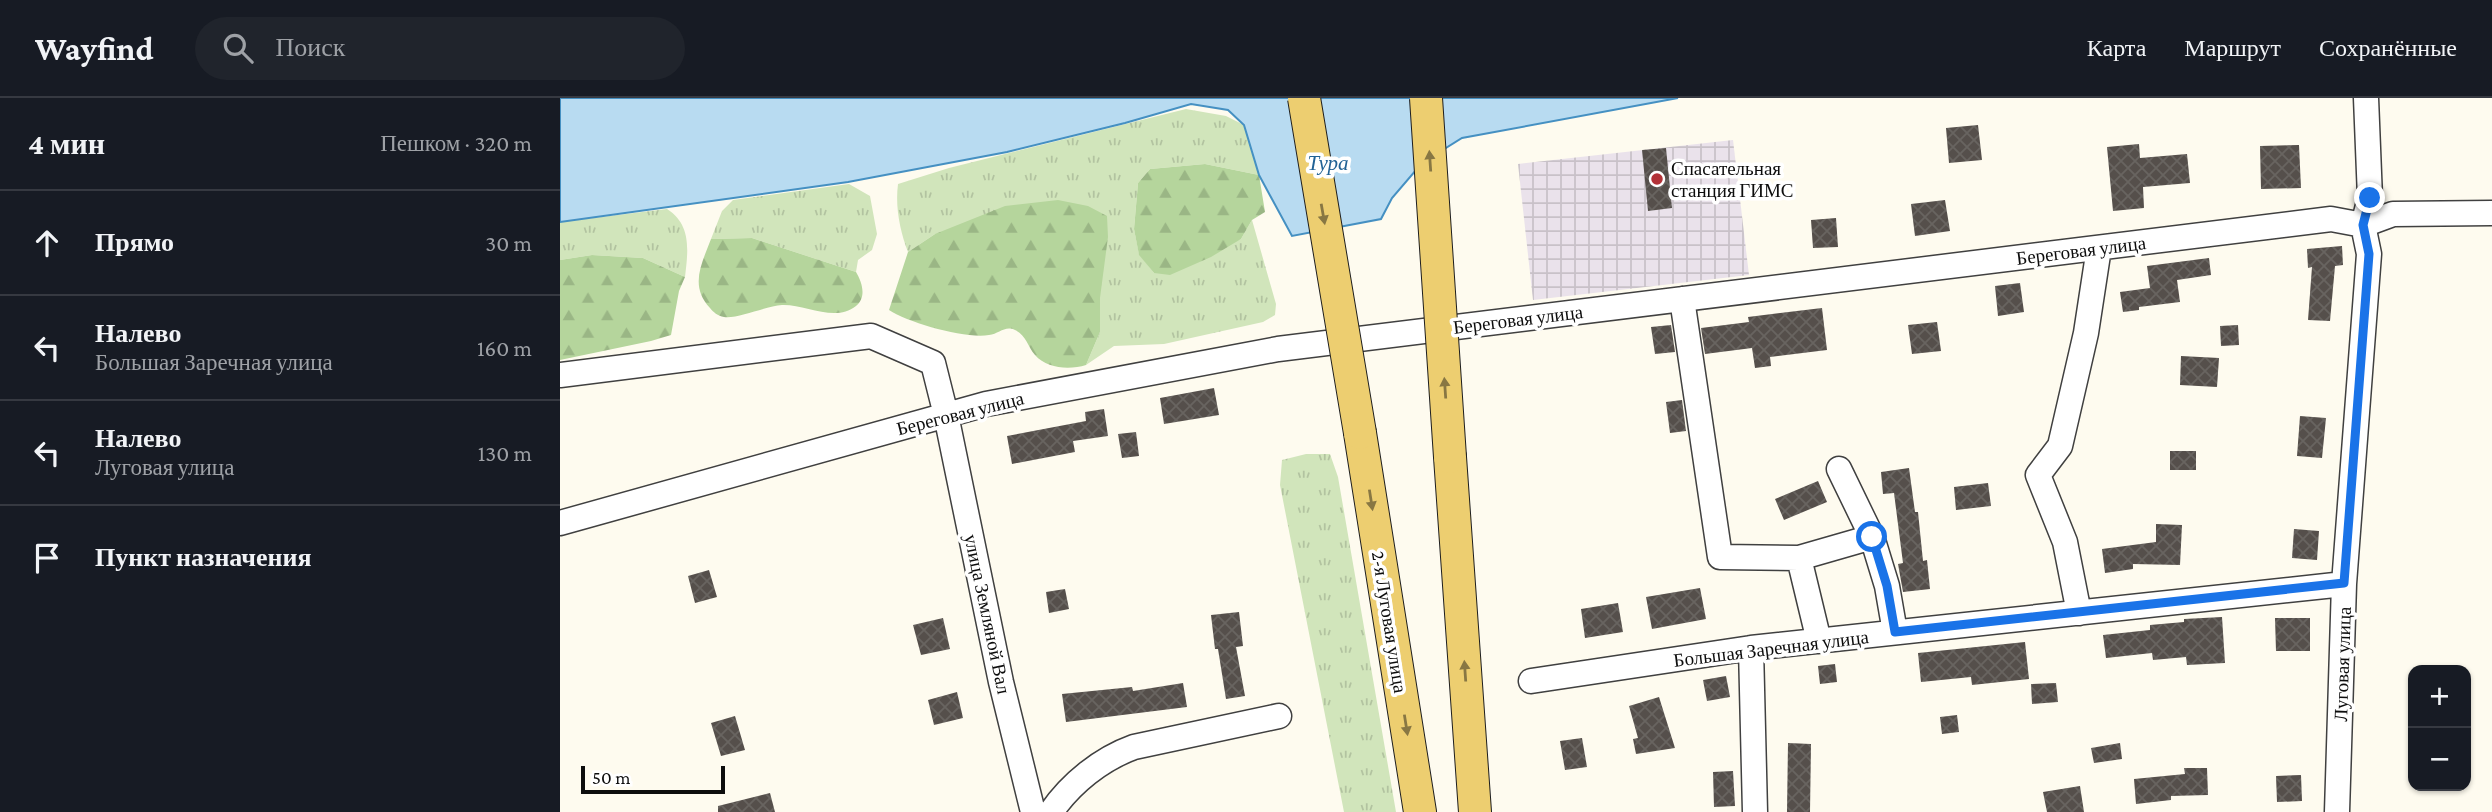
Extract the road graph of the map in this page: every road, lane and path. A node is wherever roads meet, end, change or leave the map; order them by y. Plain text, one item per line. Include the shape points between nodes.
1 (1304, 98) edge
2 (1426, 98) edge
3 (2366, 98) edge
4 (2492, 213) edge
5 (2363, 225) junction
6 (2099, 248) junction
7 (1682, 299) junction
8 (560, 374) edge
9 (946, 415) junction
10 (1839, 469) dead end
11 (560, 523) edge
12 (1872, 537) junction
13 (1799, 558) junction
14 (2344, 583) junction
15 (2079, 612) junction
16 (1895, 632) junction
17 (1819, 641) junction
18 (1751, 648) junction
19 (1531, 681) dead end
20 (1279, 716) dead end
21 (1033, 812) edge
22 (1051, 812) edge
23 (1420, 812) edge
24 (1475, 812) edge
25 (1755, 812) edge
26 (2337, 812) edge

1 -> 23 main road, 2-я Луговая улица, bridge
24 -> 2 main road, bridge
3 - 5 street, Луговая улица via 2370,198
4 - 5 street, Береговая улица via 2393,214
5 - 6 street, Береговая улица via 2331,219
5 - 14 street, Луговая улица via 2369,254
6 - 7 street, Береговая улица
6 - 15 street via 2086,333 2060,446 2038,475 2065,542
7 - 9 street, Береговая улица via 1278,349
7 - 13 street via 1720,556
8 - 9 street, улица Земляной Вал via 871,336 933,362
9 - 11 street, Береговая улица
9 - 21 street, улица Земляной Вал
10 - 12 street
12 - 13 street
12 - 16 street
13 - 17 street
14 - 15 street, Большая Заречная улица
14 - 26 street, Луговая улица
15 - 16 street, Большая Заречная улица
16 - 17 street, Большая Заречная улица
17 - 18 street, Большая Заречная улица
18 - 19 street, Большая Заречная улица
18 - 25 street
20 - 22 street via 1117,753 1095,767

